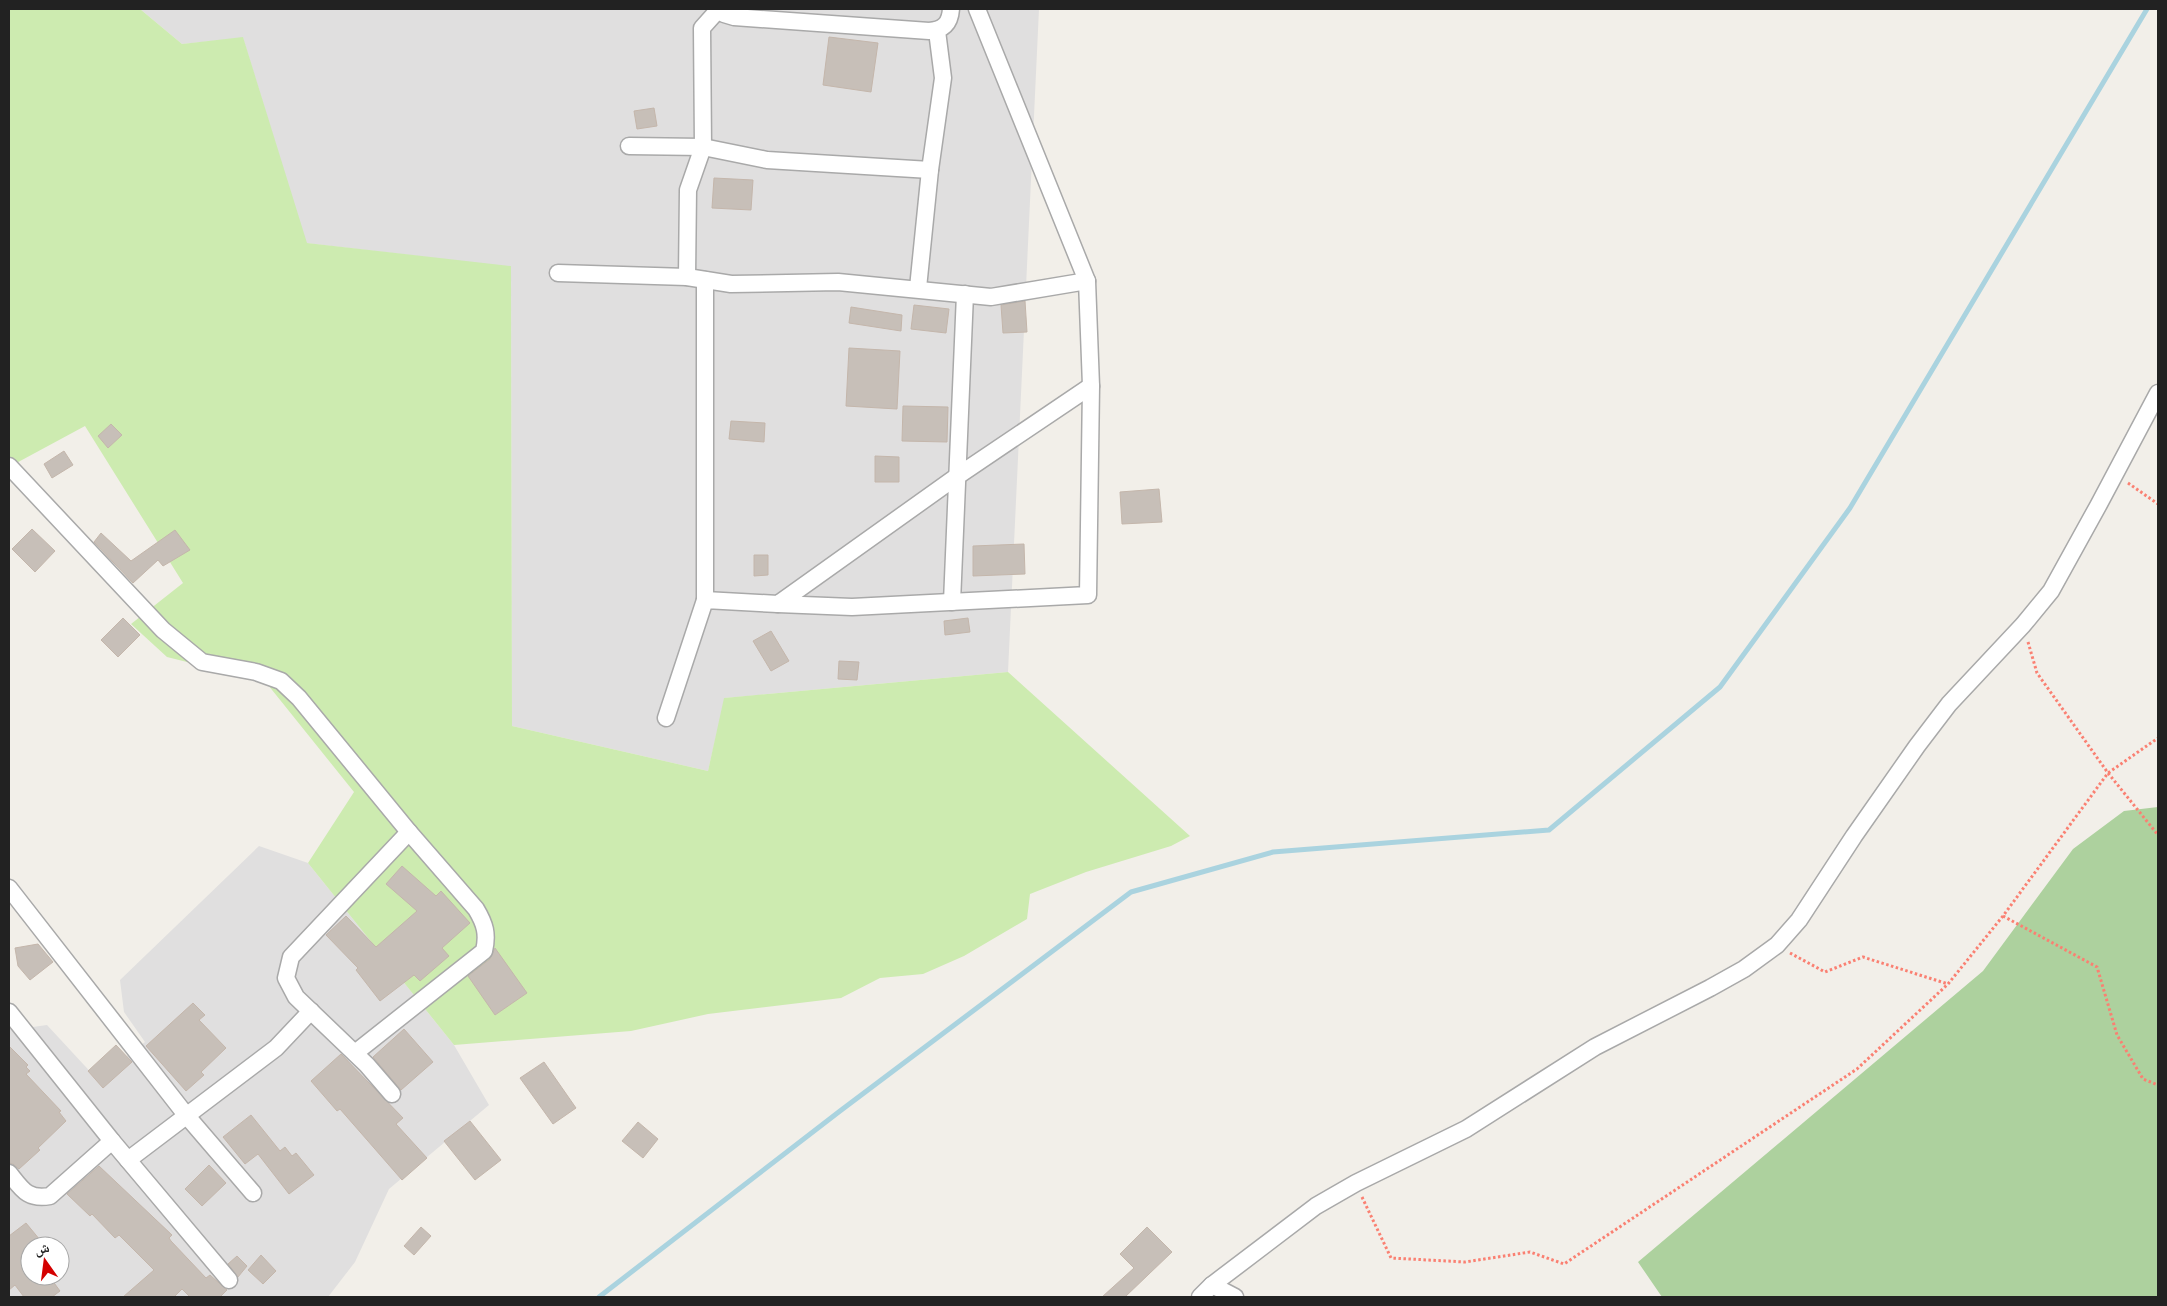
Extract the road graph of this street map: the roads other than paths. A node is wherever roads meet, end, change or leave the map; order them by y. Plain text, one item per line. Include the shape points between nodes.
1 (720, 9) edge
2 (951, 9) edge
3 (977, 9) edge
4 (937, 31) junction
5 (629, 146) dead end
6 (703, 147) junction
7 (930, 170) junction
8 (558, 273) dead end
9 (687, 277) junction
10 (705, 280) junction
11 (1087, 281) junction
12 (918, 288) junction
13 (965, 294) junction
14 (1091, 386) junction
15 (2158, 393) edge
16 (9, 466) edge
17 (956, 477) junction
18 (705, 600) junction
19 (952, 602) junction
20 (778, 604) junction
21 (666, 718) dead end
22 (409, 832) junction
23 (9, 888) edge
24 (311, 1011) junction
25 (9, 1012) edge
26 (355, 1053) junction
27 (392, 1094) dead end
28 (186, 1115) junction
29 (112, 1141) junction
30 (128, 1160) junction
31 (9, 1173) edge
32 (253, 1193) dead end
33 (229, 1280) dead end
34 (1212, 1285) junction
35 (1200, 1297) edge
36 (1235, 1297) edge

1 - 4 street via 734,17
1 - 6 street via 702,28
2 - 4 street via 945,26
3 - 11 street
4 - 7 street via 944,78
5 - 6 street
6 - 7 street via 766,160
6 - 9 street via 688,190
7 - 12 street
8 - 9 street
9 - 10 street
10 - 12 street via 731,284 838,282
10 - 18 street
11 - 13 street via 991,296
11 - 14 street
12 - 13 street
13 - 17 street
14 - 17 street
14 - 19 street via 1088,595
15 - 34 street via 2051,591 2024,625 1948,704 1854,836 1800,920 1777,945 1744,969 1595,1047 1466,1129 1316,1206
16 - 22 street via 163,630 191,654 202,662 256,672 281,681 299,698
17 - 19 street
17 - 20 street
18 - 20 street
18 - 21 street
19 - 20 street via 852,607
22 - 24 street via 291,956 286,978 296,997
22 - 26 street via 476,910 484,924 484,951
23 - 28 street
24 - 26 street
24 - 28 street via 276,1048
25 - 29 street
26 - 27 street
28 - 30 street
28 - 32 street
29 - 30 street
29 - 31 street via 50,1196 39,1198 26,1193
30 - 33 street
34 - 35 street
34 - 36 street

